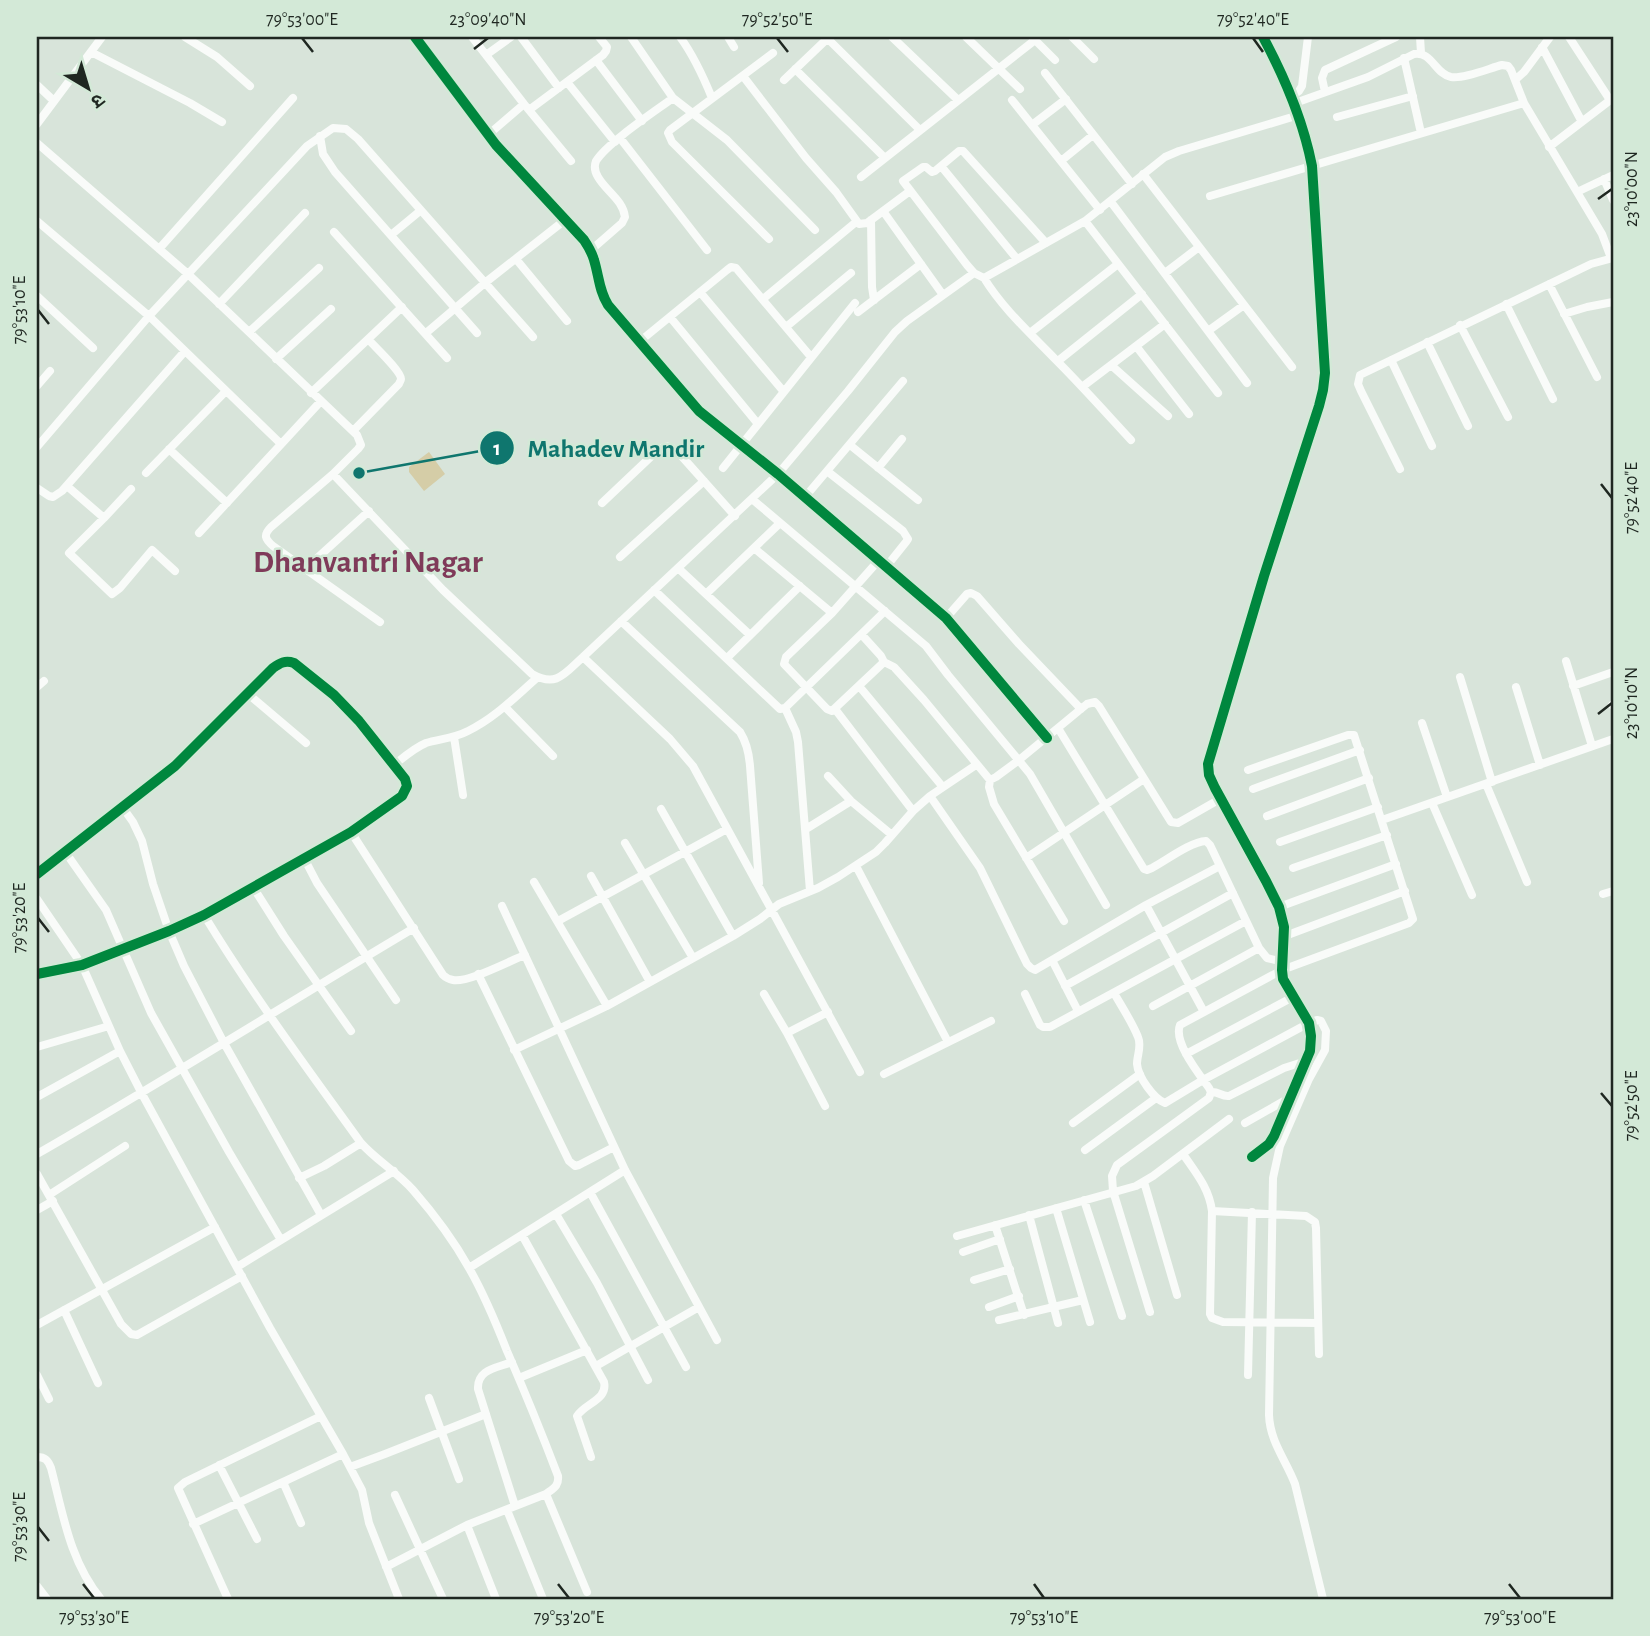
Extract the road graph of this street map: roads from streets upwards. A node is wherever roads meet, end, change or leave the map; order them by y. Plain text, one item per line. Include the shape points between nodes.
1 (102, 37) edge
2 (185, 37) edge
3 (415, 37) edge
4 (472, 37) edge
5 (511, 37) edge
6 (521, 37) edge
7 (600, 37) edge
8 (631, 37) edge
9 (680, 37) edge
10 (728, 37) edge
11 (828, 37) edge
12 (892, 37) edge
13 (910, 37) edge
14 (966, 37) edge
15 (1072, 37) edge
16 (1263, 37) edge
17 (1308, 37) edge
18 (1396, 37) edge
19 (1420, 37) edge
20 (1550, 37) edge
21 (1569, 37) edge
22 (1034, 38) edge
23 (902, 46) junction
24 (734, 47) dead end
25 (1542, 47) junction
26 (91, 52) junction
27 (1420, 53) junction
28 (773, 54) dead end
29 (486, 55) junction
30 (1404, 58) junction
31 (1094, 59) dead end
32 (596, 60) junction
33 (1055, 60) dead end
34 (999, 68) junction
35 (795, 69) junction
36 (1045, 73) dead end
37 (743, 76) junction
38 (784, 80) dead end
39 (1515, 80) junction
40 (37, 85) edge
41 (563, 85) junction
42 (250, 86) dead end
43 (1020, 89) dead end
44 (1325, 92) junction
45 (1413, 96) junction
46 (293, 98) dead end
47 (673, 98) junction
48 (712, 98) junction
49 (1611, 99) edge
50 (958, 100) junction
51 (1012, 100) dead end
52 (1066, 100) junction
53 (1293, 100) junction
54 (54, 102) junction
55 (1524, 103) junction
56 (526, 107) junction
57 (692, 113) junction
58 (1299, 115) junction
59 (1337, 117) dead end
60 (642, 121) junction
61 (222, 122) dead end
62 (1582, 122) junction
63 (37, 124) edge
64 (1032, 125) junction
65 (920, 130) junction
66 (1421, 133) junction
67 (488, 135) junction
68 (1093, 135) junction
69 (318, 137) junction
70 (617, 140) junction
71 (37, 143) edge
72 (1549, 147) junction
73 (885, 158) junction
74 (571, 161) dead end
75 (1061, 161) junction
76 (941, 166) junction
77 (1312, 166) junction
78 (1143, 174) junction
79 (1613, 175) edge
80 (861, 177) dead end
81 (1604, 179) junction
82 (1132, 184) junction
83 (910, 191) junction
84 (1577, 192) junction
85 (1210, 196) dead end
86 (1613, 200) edge
87 (1111, 202) junction
88 (1100, 210) junction
89 (420, 211) junction
90 (883, 211) junction
91 (305, 213) dead end
92 (565, 219) junction
93 (871, 220) junction
94 (1085, 221) junction
95 (37, 222) edge
96 (856, 222) junction
97 (815, 230) dead end
98 (1613, 230) edge
99 (334, 232) dead end
100 (1602, 234) junction
101 (391, 235) junction
102 (769, 239) dead end
103 (1046, 243) junction
104 (1199, 247) junction
105 (159, 248) junction
106 (591, 250) junction
107 (707, 250) dead end
108 (1612, 258) edge
109 (516, 259) junction
110 (1017, 259) junction
111 (920, 264) junction
112 (1118, 264) junction
113 (319, 268) dead end
114 (851, 272) dead end
115 (974, 273) junction
116 (1165, 273) junction
117 (188, 274) junction
118 (984, 278) junction
119 (486, 282) junction
120 (1549, 284) junction
121 (701, 292) junction
122 (943, 295) junction
123 (1142, 295) junction
124 (763, 299) junction
125 (874, 299) junction
126 (38, 300) edge
127 (1613, 302) edge
128 (855, 303) dead end
129 (219, 304) junction
130 (1244, 304) junction
131 (1506, 304) junction
132 (402, 307) junction
133 (456, 308) junction
134 (331, 309) dead end
135 (858, 312) dead end
136 (1564, 314) junction
137 (149, 316) junction
138 (670, 317) junction
139 (567, 321) dead end
140 (1165, 324) junction
141 (1461, 326) junction
142 (786, 327) junction
143 (1208, 331) junction
144 (248, 332) junction
145 (426, 333) junction
146 (477, 333) dead end
147 (1030, 333) junction
148 (533, 337) dead end
149 (368, 339) junction
150 (639, 342) junction
151 (1427, 342) junction
152 (1136, 346) junction
153 (93, 348) dead end
154 (185, 351) junction
155 (811, 357) junction
156 (447, 358) dead end
157 (276, 359) junction
158 (1391, 360) junction
159 (1058, 361) junction
160 (1111, 365) junction
161 (1292, 367) dead end
162 (50, 371) dead end
163 (1597, 377) dead end
164 (903, 381) dead end
165 (1247, 383) dead end
166 (37, 386) edge
167 (1082, 387) junction
168 (226, 391) junction
169 (784, 391) junction
170 (311, 393) junction
171 (1218, 393) dead end
172 (1553, 399) dead end
173 (321, 401) junction
174 (1189, 414) dead end
175 (1168, 416) dead end
176 (1508, 417) dead end
177 (758, 424) junction
178 (1468, 426) dead end
179 (353, 431) junction
180 (902, 439) dead end
181 (1131, 440) dead end
182 (281, 444) junction
183 (850, 444) junction
184 (742, 445) junction
185 (1432, 446) dead end
186 (37, 447) edge
187 (169, 449) junction
188 (723, 468) dead end
189 (878, 468) junction
190 (1400, 468) dead end
191 (827, 471) junction
192 (146, 473) dead end
193 (333, 474) junction
194 (778, 474) junction
195 (704, 481) junction
196 (66, 486) junction
197 (37, 488) edge
198 (131, 489) dead end
199 (805, 497) junction
200 (752, 499) junction
201 (918, 500) dead end
202 (227, 503) junction
203 (602, 503) dead end
204 (369, 511) junction
205 (735, 516) junction
206 (104, 518) junction
207 (780, 523) junction
208 (199, 533) dead end
209 (754, 548) junction
210 (620, 557) dead end
211 (883, 564) junction
212 (678, 568) junction
213 (304, 570) junction
214 (175, 571) dead end
215 (800, 586) junction
216 (856, 586) junction
217 (654, 590) junction
218 (706, 594) junction
219 (885, 611) junction
220 (832, 613) junction
221 (946, 618) junction
222 (621, 621) junction
223 (380, 622) dead end
224 (750, 635) junction
225 (862, 635) junction
226 (583, 657) junction
227 (727, 658) junction
228 (1566, 661) dead end
229 (884, 662) junction
230 (1613, 672) edge
231 (538, 677) junction
232 (1460, 677) dead end
233 (44, 681) dead end
234 (1573, 685) junction
235 (859, 686) junction
236 (37, 687) edge
237 (806, 687) junction
238 (1516, 687) dead end
239 (248, 694) junction
240 (505, 707) junction
241 (785, 708) junction
242 (835, 709) junction
243 (1081, 709) junction
244 (1422, 723) dead end
245 (1058, 728) junction
246 (454, 737) junction
247 (1047, 738) junction
248 (1613, 739) edge
249 (306, 743) dead end
250 (1592, 746) junction
251 (1360, 750) junction
252 (553, 756) dead end
253 (1019, 760) junction
254 (394, 765) junction
255 (976, 765) junction
256 (1540, 765) junction
257 (1248, 770) dead end
258 (828, 776) dead end
259 (1369, 778) junction
260 (1144, 779) junction
261 (990, 780) junction
262 (1489, 783) junction
263 (942, 786) junction
264 (1253, 789) dead end
265 (463, 795) dead end
266 (930, 796) junction
267 (1447, 797) junction
268 (1220, 799) junction
269 (851, 801) junction
270 (1432, 803) junction
271 (1105, 805) junction
272 (1378, 807) junction
273 (122, 808) junction
274 (661, 809) dead end
275 (913, 811) junction
276 (1266, 816) dead end
277 (1382, 820) junction
278 (727, 829) junction
279 (806, 829) junction
280 (351, 832) junction
281 (1064, 834) junction
282 (892, 835) junction
283 (1387, 835) junction
284 (1280, 842) dead end
285 (625, 843) dead end
286 (685, 852) junction
287 (66, 853) junction
288 (304, 858) junction
289 (1026, 858) junction
290 (1396, 864) junction
291 (856, 866) junction
292 (1220, 866) junction
293 (1293, 868) dead end
294 (37, 874) edge
295 (643, 874) junction
296 (590, 876) dead end
297 (534, 882) dead end
298 (1527, 882) dead end
299 (759, 885) junction
300 (253, 887) junction
301 (1405, 891) junction
302 (1613, 891) edge
303 (806, 893) junction
304 (1233, 893) junction
305 (1603, 894) dead end
306 (1472, 895) dead end
307 (602, 897) junction
308 (37, 899) edge
309 (502, 905) dead end
310 (1106, 905) dead end
311 (1146, 905) junction
312 (1279, 907) junction
313 (772, 909) junction
314 (204, 915) junction
315 (558, 921) junction
316 (1064, 921) dead end
317 (1246, 921) junction
318 (414, 928) junction
319 (169, 931) junction
320 (1161, 932) junction
321 (733, 936) junction
322 (1285, 936) junction
323 (1259, 948) junction
324 (124, 949) junction
325 (525, 955) junction
326 (367, 957) junction
327 (693, 958) junction
328 (1175, 959) junction
329 (1052, 960) junction
330 (82, 965) junction
331 (1282, 966) junction
332 (37, 974) edge
333 (475, 975) junction
334 (650, 982) junction
335 (319, 985) junction
336 (1065, 986) junction
337 (1189, 986) junction
338 (1114, 993) junction
339 (764, 994) dead end
340 (1025, 994) dead end
341 (1293, 997) junction
342 (396, 1000) dead end
343 (607, 1006) junction
344 (1153, 1006) dead end
345 (828, 1012) junction
346 (1078, 1012) junction
347 (1204, 1012) junction
348 (268, 1015) junction
349 (991, 1021) dead end
350 (1308, 1023) junction
351 (109, 1026) junction
352 (559, 1029) junction
353 (351, 1031) dead end
354 (787, 1033) junction
355 (948, 1042) junction
356 (224, 1043) junction
357 (37, 1047) edge
358 (514, 1050) junction
359 (120, 1051) junction
360 (1186, 1054) junction
361 (1306, 1061) junction
362 (182, 1069) junction
363 (860, 1072) dead end
364 (884, 1074) dead end
365 (1140, 1074) junction
366 (1203, 1080) junction
367 (1211, 1092) junction
368 (142, 1094) junction
369 (37, 1097) edge
370 (1292, 1097) junction
371 (1156, 1098) junction
372 (825, 1106) dead end
373 (1229, 1119) dead end
374 (1073, 1123) dead end
375 (1245, 1123) dead end
376 (361, 1143) junction
377 (125, 1146) dead end
378 (614, 1147) junction
379 (1085, 1150) dead end
380 (37, 1154) edge
381 (1183, 1154) junction
382 (1252, 1157) dead end
383 (625, 1170) junction
384 (394, 1171) junction
385 (37, 1174) edge
386 (299, 1178) junction
387 (1144, 1182) junction
388 (1113, 1191) junction
389 (590, 1192) junction
390 (51, 1198) junction
391 (1084, 1200) junction
392 (1056, 1208) junction
393 (37, 1210) edge
394 (1212, 1211) junction
395 (1252, 1212) junction
396 (1273, 1213) junction
397 (556, 1214) junction
398 (321, 1215) junction
399 (1029, 1215) junction
400 (995, 1225) junction
401 (215, 1227) junction
402 (522, 1235) junction
403 (957, 1236) dead end
404 (1000, 1239) junction
405 (281, 1240) junction
406 (963, 1252) dead end
407 (237, 1267) junction
408 (469, 1268) junction
409 (1010, 1269) junction
410 (242, 1276) junction
411 (974, 1280) dead end
412 (102, 1289) junction
413 (1177, 1295) dead end
414 (1019, 1296) junction
415 (1083, 1300) junction
416 (699, 1307) junction
417 (989, 1307) dead end
418 (1054, 1308) junction
419 (64, 1310) junction
420 (1150, 1312) dead end
421 (1024, 1315) junction
422 (1122, 1316) dead end
423 (999, 1320) dead end
424 (1090, 1322) dead end
425 (1249, 1322) junction
426 (1270, 1322) junction
427 (1058, 1323) dead end
428 (1318, 1324) junction
429 (37, 1325) edge
430 (664, 1327) junction
431 (717, 1340) dead end
432 (630, 1346) junction
433 (587, 1350) junction
434 (1319, 1354) dead end
435 (512, 1362) junction
436 (596, 1366) junction
437 (686, 1367) dead end
438 (37, 1375) edge
439 (1248, 1375) dead end
440 (519, 1378) junction
441 (648, 1380) dead end
442 (98, 1383) dead end
443 (429, 1398) dead end
444 (49, 1399) dead end
445 (486, 1414) junction
446 (321, 1416) junction
447 (441, 1432) junction
448 (343, 1454) junction
449 (37, 1457) edge
450 (591, 1457) dead end
451 (219, 1465) junction
452 (350, 1467) junction
453 (459, 1479) dead end
454 (283, 1482) junction
455 (546, 1494) junction
456 (395, 1495) dead end
457 (238, 1503) junction
458 (511, 1508) junction
459 (302, 1523) dead end
460 (193, 1524) junction
461 (467, 1525) junction
462 (257, 1539) dead end
463 (420, 1549) junction
464 (386, 1567) junction
465 (37, 1586) edge
466 (587, 1592) dead end
467 (47, 1599) edge
468 (101, 1599) edge
469 (228, 1599) edge
470 (399, 1599) edge
471 (443, 1599) edge
472 (496, 1599) edge
473 (543, 1599) edge
474 (1323, 1599) edge

1 - 26 street
2 - 42 street
3 - 67 street
4 - 29 street
5 - 29 street
6 - 41 street
7 - 32 street via 607,51
8 - 47 street
9 - 48 street via 699,65
10 - 24 street
11 - 35 street
11 - 65 street
12 - 23 street
13 - 23 street
14 - 34 street
15 - 31 street
16 - 53 street
17 - 53 street via 1302,86
18 - 44 street via 1325,70
19 - 27 street
20 - 25 street
21 - 49 street
22 - 33 street
22 - 34 street
23 - 50 street
25 - 39 street
25 - 62 street
26 - 54 street
26 - 61 street
27 - 30 street
27 - 39 street via 1452,77 1502,65
28 - 37 street
29 - 56 street
30 - 44 street
30 - 45 street
32 - 41 street
32 - 60 street
34 - 43 street
34 - 50 street
35 - 38 street
35 - 73 street
36 - 52 street
37 - 48 street
37 - 96 street
39 - 55 street
40 - 54 street
41 - 56 street
41 - 70 street
44 - 53 street
45 - 59 street
45 - 66 street
46 - 105 street
47 - 57 street
47 - 60 street
48 - 57 street
49 - 62 street
50 - 65 street
51 - 64 street
52 - 64 street
52 - 68 street
53 - 58 street
54 - 63 street
55 - 66 street
55 - 72 street
56 - 67 street
56 - 74 street
57 - 97 street via 727,139
57 - 102 street via 670,130 672,142
58 - 77 street
58 - 78 street via 1179,150
60 - 70 street
62 - 72 street
64 - 75 street
65 - 73 street
66 - 77 street
67 - 92 street
68 - 75 street
68 - 82 street
69 - 89 street via 333,128 346,129
69 - 101 street via 328,163
69 - 117 street
70 - 106 street via 594,168 625,217
70 - 107 street
71 - 105 street
72 - 84 street
73 - 80 street
75 - 88 street
76 - 83 street via 932,172 922,167 903,181
76 - 103 street via 963,151
76 - 110 street
77 - 85 street
77 - 268 street via 1323,390 1209,756 1209,775
78 - 82 street
78 - 104 street
79 - 81 street
81 - 84 street
81 - 86 street
82 - 87 street
83 - 90 street
83 - 115 street
84 - 100 street
87 - 88 street
87 - 116 street
88 - 94 street
89 - 101 street
89 - 119 street
90 - 93 street
90 - 111 street
91 - 129 street
92 - 106 street
92 - 109 street
93 - 96 street via 863,225
93 - 125 street
94 - 103 street
94 - 112 street
95 - 137 street
96 - 124 street
98 - 100 street
99 - 132 street
100 - 108 street
101 - 133 street
103 - 110 street
104 - 116 street
104 - 130 street
105 - 117 street
106 - 150 street via 604,298
108 - 120 street
109 - 119 street
109 - 139 street
110 - 118 street
111 - 122 street
111 - 125 street
112 - 123 street
112 - 147 street
113 - 144 street
114 - 142 street
115 - 118 street
115 - 122 street
116 - 143 street
117 - 129 street
117 - 137 street
118 - 147 street
119 - 133 street
119 - 148 street
120 - 131 street
120 - 136 street
121 - 124 street via 732,267
121 - 138 street
121 - 169 street
122 - 194 street via 895,332
123 - 140 street
123 - 159 street
124 - 142 street
125 - 135 street
126 - 153 street
127 - 136 street
128 - 155 street
129 - 144 street
130 - 143 street
130 - 161 street
131 - 141 street
131 - 172 street
132 - 145 street
132 - 149 street
133 - 145 street
133 - 146 street
134 - 157 street
136 - 163 street
137 - 154 street
137 - 186 street
138 - 150 street
138 - 177 street
140 - 152 street
140 - 171 street
141 - 151 street
141 - 176 street
142 - 155 street
143 - 165 street
144 - 157 street
145 - 156 street
147 - 159 street
149 - 170 street
149 - 179 street via 401,380
150 - 184 street via 699,411
151 - 158 street
151 - 178 street
152 - 160 street
152 - 174 street
154 - 168 street
154 - 196 street
155 - 169 street
157 - 170 street
158 - 185 street
158 - 190 street via 1360,375 1358,384
159 - 167 street
160 - 167 street
160 - 175 street
162 - 166 street
164 - 183 street
167 - 181 street
168 - 182 street
168 - 187 street
169 - 177 street
170 - 173 street
173 - 179 street
173 - 182 street
177 - 184 street
179 - 193 street via 361,445
180 - 189 street
182 - 202 street
183 - 189 street
183 - 191 street
184 - 188 street
184 - 194 street
187 - 192 street
187 - 202 street
189 - 201 street
191 - 199 street
191 - 211 street via 907,536
193 - 204 street
193 - 213 street via 266,533 267,542
194 - 199 street
194 - 200 street
195 - 203 street via 677,451 665,446
195 - 205 street
195 - 210 street
196 - 197 street via 54,497
196 - 206 street
198 - 206 street
199 - 211 street
200 - 205 street
200 - 207 street
202 - 208 street
204 - 213 street
204 - 231 street via 443,590
205 - 212 street
206 - 214 street via 69,553 111,594 152,550
207 - 209 street
207 - 216 street
209 - 215 street
209 - 218 street
211 - 216 street
211 - 221 street
212 - 217 street
212 - 218 street
213 - 223 street
215 - 220 street
215 - 224 street
216 - 219 street
216 - 220 street
217 - 222 street
217 - 227 street
218 - 224 street
219 - 225 street
219 - 253 street via 926,646
220 - 237 street via 784,661
221 - 243 street via 967,594 977,596
221 - 247 street
222 - 226 street
222 - 299 street via 745,740
224 - 227 street
225 - 229 street
225 - 237 street
226 - 231 street via 561,676 551,680
226 - 278 street via 683,753
227 - 241 street via 777,707
228 - 234 street
229 - 235 street
229 - 255 street via 924,700
230 - 234 street
231 - 240 street
232 - 262 street
233 - 236 street
234 - 250 street
235 - 242 street
235 - 263 street
237 - 241 street
237 - 242 street via 827,709
238 - 256 street
239 - 249 street
239 - 254 street via 280,663 294,663 359,720
239 - 273 street via 175,766
240 - 246 street
240 - 252 street
241 - 279 street via 798,743
242 - 275 street
243 - 245 street
243 - 260 street via 1091,702 1099,706
244 - 267 street
245 - 247 street
245 - 271 street
246 - 254 street via 416,748
246 - 265 street
247 - 253 street
248 - 250 street
250 - 256 street
251 - 257 street via 1352,734
251 - 259 street
251 - 264 street
253 - 261 street
253 - 281 street
254 - 280 street via 407,786 402,796
255 - 261 street
255 - 263 street
256 - 262 street
258 - 269 street
259 - 272 street
259 - 276 street
260 - 268 street via 1174,824
260 - 271 street
261 - 289 street via 995,804
262 - 267 street
262 - 298 street
263 - 266 street
266 - 275 street
266 - 329 street via 980,868 1027,964 1035,970
267 - 270 street
268 - 312 street
269 - 279 street
269 - 282 street
270 - 277 street
270 - 306 street
271 - 281 street
271 - 292 street via 1147,870 1201,841 1210,845
272 - 277 street
272 - 284 street
273 - 287 street
273 - 319 street via 142,841
274 - 286 street
275 - 282 street
277 - 283 street
278 - 286 street
278 - 299 street
279 - 303 street
280 - 288 street
280 - 318 street
281 - 289 street
281 - 310 street
282 - 291 street
283 - 290 street
283 - 293 street
285 - 295 street
286 - 295 street
286 - 321 street
287 - 294 street
287 - 324 street via 106,910
288 - 300 street
288 - 326 street
289 - 316 street
290 - 301 street
290 - 312 street
291 - 303 street
291 - 355 street
292 - 304 street
292 - 311 street
295 - 307 street
295 - 327 street
296 - 307 street
297 - 315 street
299 - 313 street
300 - 314 street
300 - 335 street
301 - 322 street
301 - 331 street via 1412,921
302 - 305 street
303 - 313 street
304 - 317 street
304 - 320 street
307 - 315 street
307 - 334 street
308 - 330 street
309 - 325 street
311 - 320 street
311 - 329 street
312 - 322 street
313 - 321 street
313 - 345 street
314 - 319 street
314 - 348 street
315 - 343 street
317 - 323 street
317 - 328 street
318 - 326 street
318 - 333 street via 448,979
319 - 324 street
319 - 356 street
320 - 328 street
320 - 336 street
321 - 327 street
322 - 331 street
323 - 331 street
323 - 337 street
324 - 330 street
324 - 362 street via 151,1013
325 - 333 street
325 - 352 street
326 - 335 street
326 - 342 street
327 - 334 street
328 - 337 street
328 - 338 street
329 - 336 street
330 - 332 street
330 - 351 street
331 - 341 street
331 - 347 street
333 - 358 street
334 - 343 street
335 - 348 street
335 - 353 street
336 - 346 street
337 - 344 street
337 - 347 street
338 - 346 street
338 - 365 street via 1140,1043
339 - 354 street
340 - 346 street via 1043,1027
341 - 350 street
341 - 360 street
343 - 352 street
345 - 354 street
345 - 363 street
347 - 360 street via 1178,1029
348 - 356 street
348 - 376 street
349 - 355 street
350 - 361 street via 1311,1036
350 - 366 street
350 - 396 street via 1317,1020 1323,1024 1325,1050 1280,1146 1273,1178
351 - 357 street
351 - 359 street
352 - 358 street
352 - 378 street
354 - 372 street
355 - 364 street
356 - 362 street
356 - 386 street
358 - 378 street via 572,1164 579,1165
359 - 368 street
359 - 369 street
360 - 366 street
361 - 367 street via 1229,1096
361 - 370 street
362 - 368 street
362 - 405 street
365 - 371 street
365 - 374 street
366 - 367 street
366 - 371 street via 1166,1104
367 - 388 street via 1204,1102 1117,1165
368 - 380 street
368 - 401 street
370 - 375 street
370 - 382 street via 1269,1144
371 - 379 street
373 - 381 street
376 - 384 street
376 - 386 street
377 - 390 street
378 - 383 street
381 - 387 street
381 - 394 street via 1207,1190
383 - 389 street
383 - 416 street
384 - 398 street
384 - 408 street
385 - 390 street
386 - 398 street
387 - 388 street
387 - 413 street
388 - 391 street
388 - 420 street
389 - 397 street
389 - 430 street
390 - 393 street
390 - 412 street
391 - 392 street
391 - 422 street
392 - 399 street
392 - 415 street
394 - 395 street
394 - 425 street via 1210,1314 1217,1321
395 - 396 street
395 - 425 street
396 - 426 street
396 - 428 street via 1306,1216 1315,1222
397 - 402 street
397 - 432 street
398 - 405 street
399 - 400 street
399 - 418 street
400 - 403 street
400 - 404 street
401 - 407 street
401 - 412 street
402 - 408 street
402 - 433 street
404 - 406 street
404 - 409 street
405 - 407 street
407 - 410 street
408 - 435 street
409 - 411 street
409 - 414 street
410 - 412 street via 137,1335 121,1324
410 - 446 street
412 - 419 street
414 - 417 street
414 - 421 street
415 - 418 street
415 - 424 street
416 - 430 street
416 - 431 street
418 - 421 street
418 - 427 street
419 - 429 street
419 - 442 street
421 - 423 street
425 - 426 street
425 - 439 street
426 - 428 street
426 - 474 street via 1269,1428 1295,1484
428 - 434 street
430 - 432 street
430 - 437 street
432 - 436 street
432 - 441 street
433 - 436 street
433 - 440 street
435 - 440 street
435 - 445 street via 480,1376 478,1389
436 - 450 street via 604,1393 577,1416
438 - 444 street
440 - 455 street via 558,1476 555,1488
443 - 447 street
445 - 447 street
445 - 458 street
446 - 448 street
446 - 451 street
447 - 452 street
447 - 453 street
448 - 452 street
448 - 454 street
449 - 468 street via 48,1461 68,1537 87,1582
451 - 457 street
451 - 460 street via 178,1488
452 - 464 street via 365,1498 366,1516
454 - 457 street
454 - 459 street
455 - 458 street
455 - 466 street
456 - 463 street
457 - 460 street
457 - 462 street
458 - 461 street
458 - 473 street
460 - 469 street
461 - 463 street
461 - 472 street
463 - 464 street
463 - 471 street
464 - 470 street
465 - 467 street

